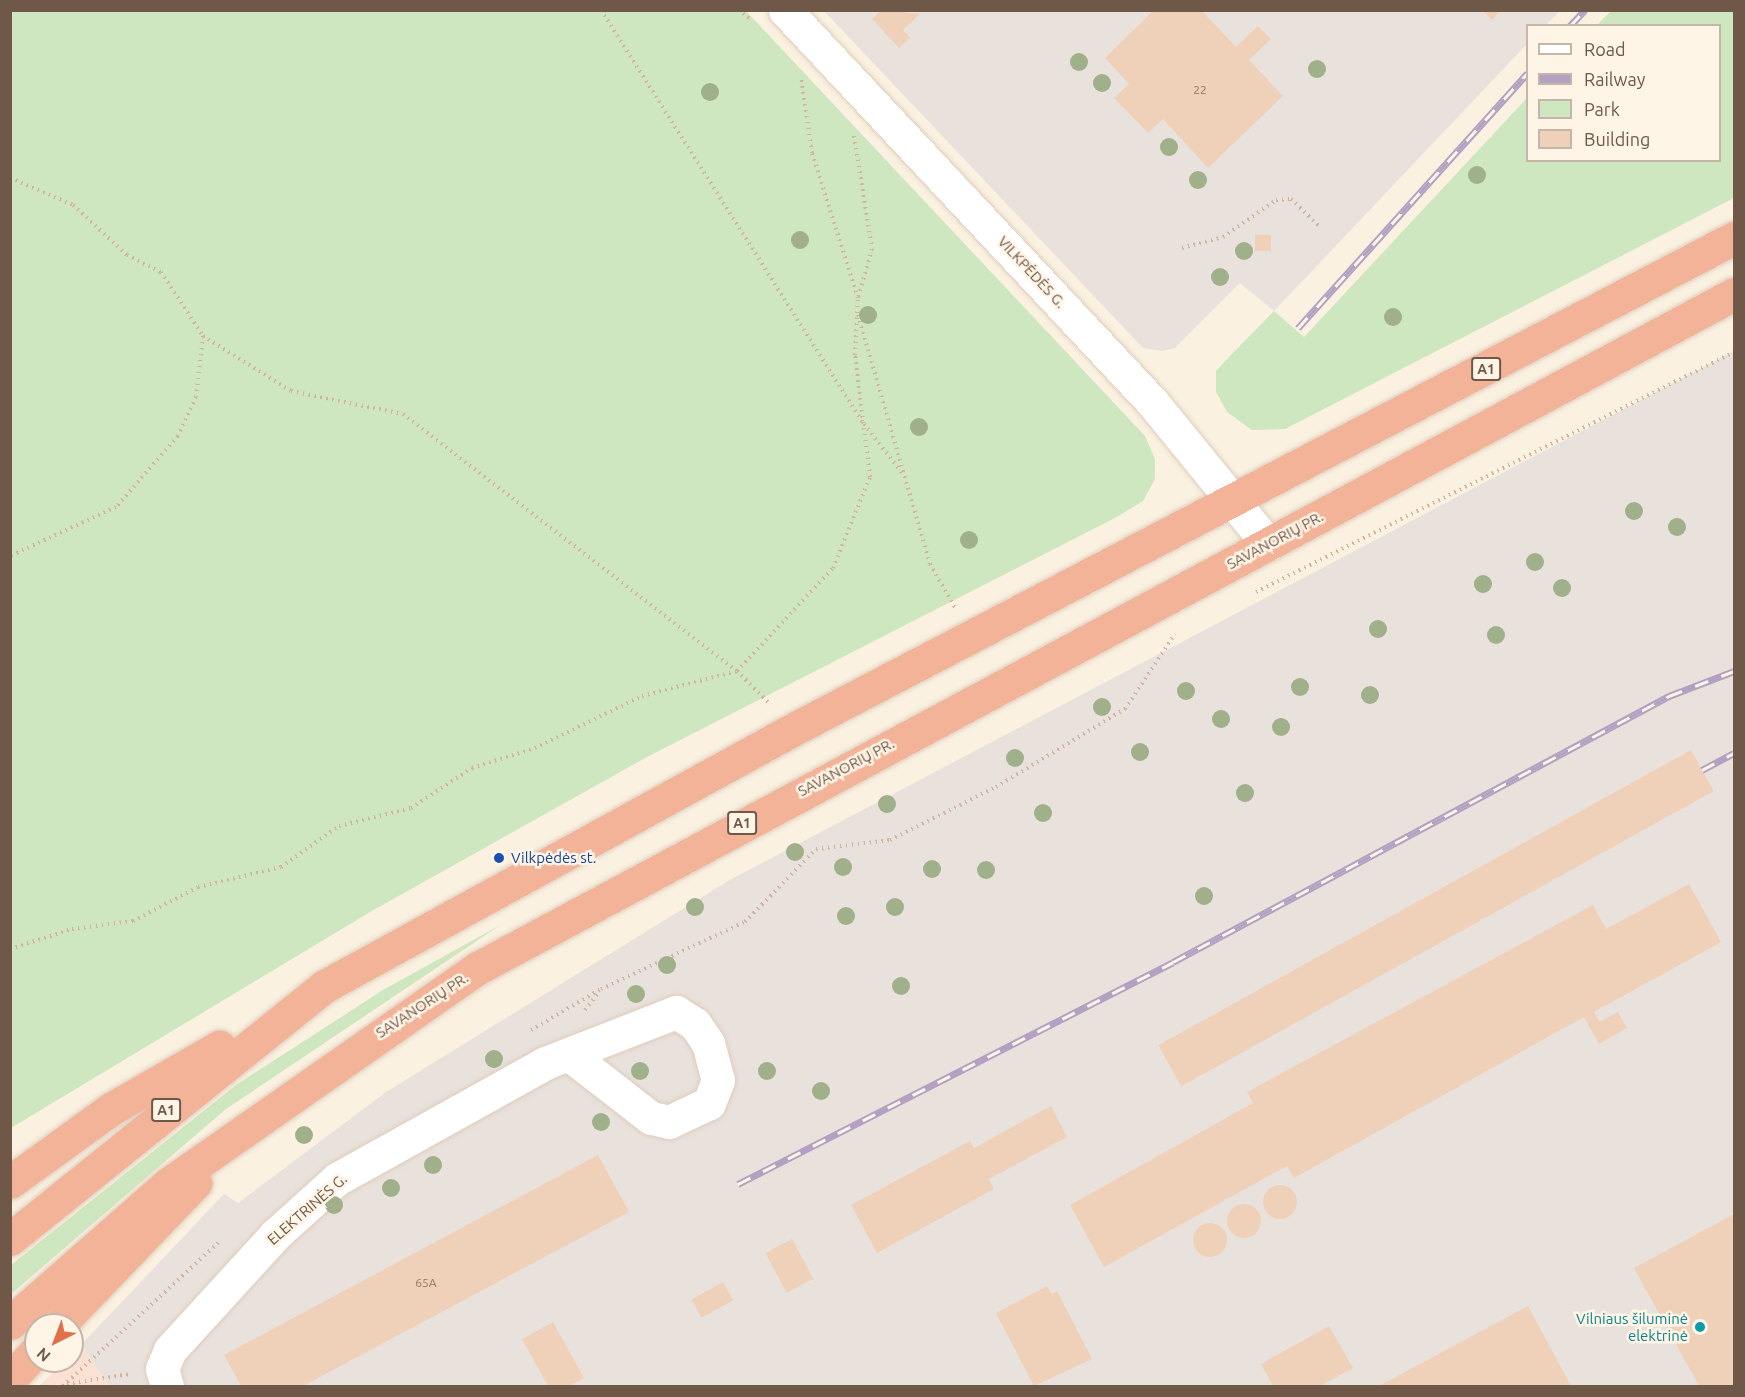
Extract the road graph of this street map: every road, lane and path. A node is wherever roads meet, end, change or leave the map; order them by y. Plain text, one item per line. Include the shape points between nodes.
1 (601, 10) edge
2 (785, 10) edge
3 (814, 87) dead end
4 (849, 130) dead end
5 (10, 178) edge
6 (1322, 228) dead end
7 (1734, 238) edge
8 (1182, 248) dead end
9 (1734, 294) edge
10 (858, 298) junction
11 (857, 312) junction
12 (203, 336) junction
13 (1734, 352) edge
14 (864, 424) junction
15 (903, 474) junction
16 (1237, 499) junction
17 (1268, 544) junction
18 (10, 556) edge
19 (1246, 597) dead end
20 (958, 612) dead end
21 (1184, 629) dead end
22 (737, 671) junction
23 (772, 706) dead end
24 (10, 949) edge
25 (325, 986) junction
26 (521, 1036) dead end
27 (571, 1056) dead end
28 (236, 1136) junction
29 (10, 1182) edge
30 (232, 1231) dead end
31 (10, 1239) edge
32 (70, 1313) edge
33 (10, 1323) edge
34 (24, 1364) edge
35 (164, 1378) edge
36 (10, 1379) edge
37 (64, 1385) edge

1 - 14 path
2 - 16 main road, VILKPĖDĖS G. via 1118,364
3 - 10 path via 800,70 812,153
4 - 10 path via 856,138 872,249
5 - 12 path via 73,205 127,255 161,272
6 - 8 path via 1291,199 1276,200 1223,237
7 - 16 highway, A1
9 - 17 highway, SAVANORIŲ PR. / A1
10 - 11 path
11 - 14 path via 855,355
11 - 15 path
12 - 18 path via 196,397 178,436 116,507
12 - 22 path via 291,391 403,414
13 - 19 path
14 - 15 path
14 - 22 path via 870,477 833,568
15 - 20 path via 930,564
16 - 17 main road, VILKPĖDĖS G.
16 - 25 highway, A1 via 795,729
17 - 28 highway, SAVANORIŲ PR. / A1 via 478,968
21 - 26 path via 1174,634 1125,709 996,787 890,840 816,849 745,922 601,989
22 - 23 path
22 - 24 path via 642,696 535,748 472,768 411,808 339,826 281,867 198,887 133,921 72,929
25 - 29 highway via 111,1109
25 - 31 highway, A1
27 - 35 main road, ELEKTRINĖS G. via 545,1063 337,1179 274,1235 170,1350
28 - 32 highway
28 - 33 highway, SAVANORIŲ PR. / A1 via 168,1184
30 - 37 path
34 - 36 highway
35 - 37 path

